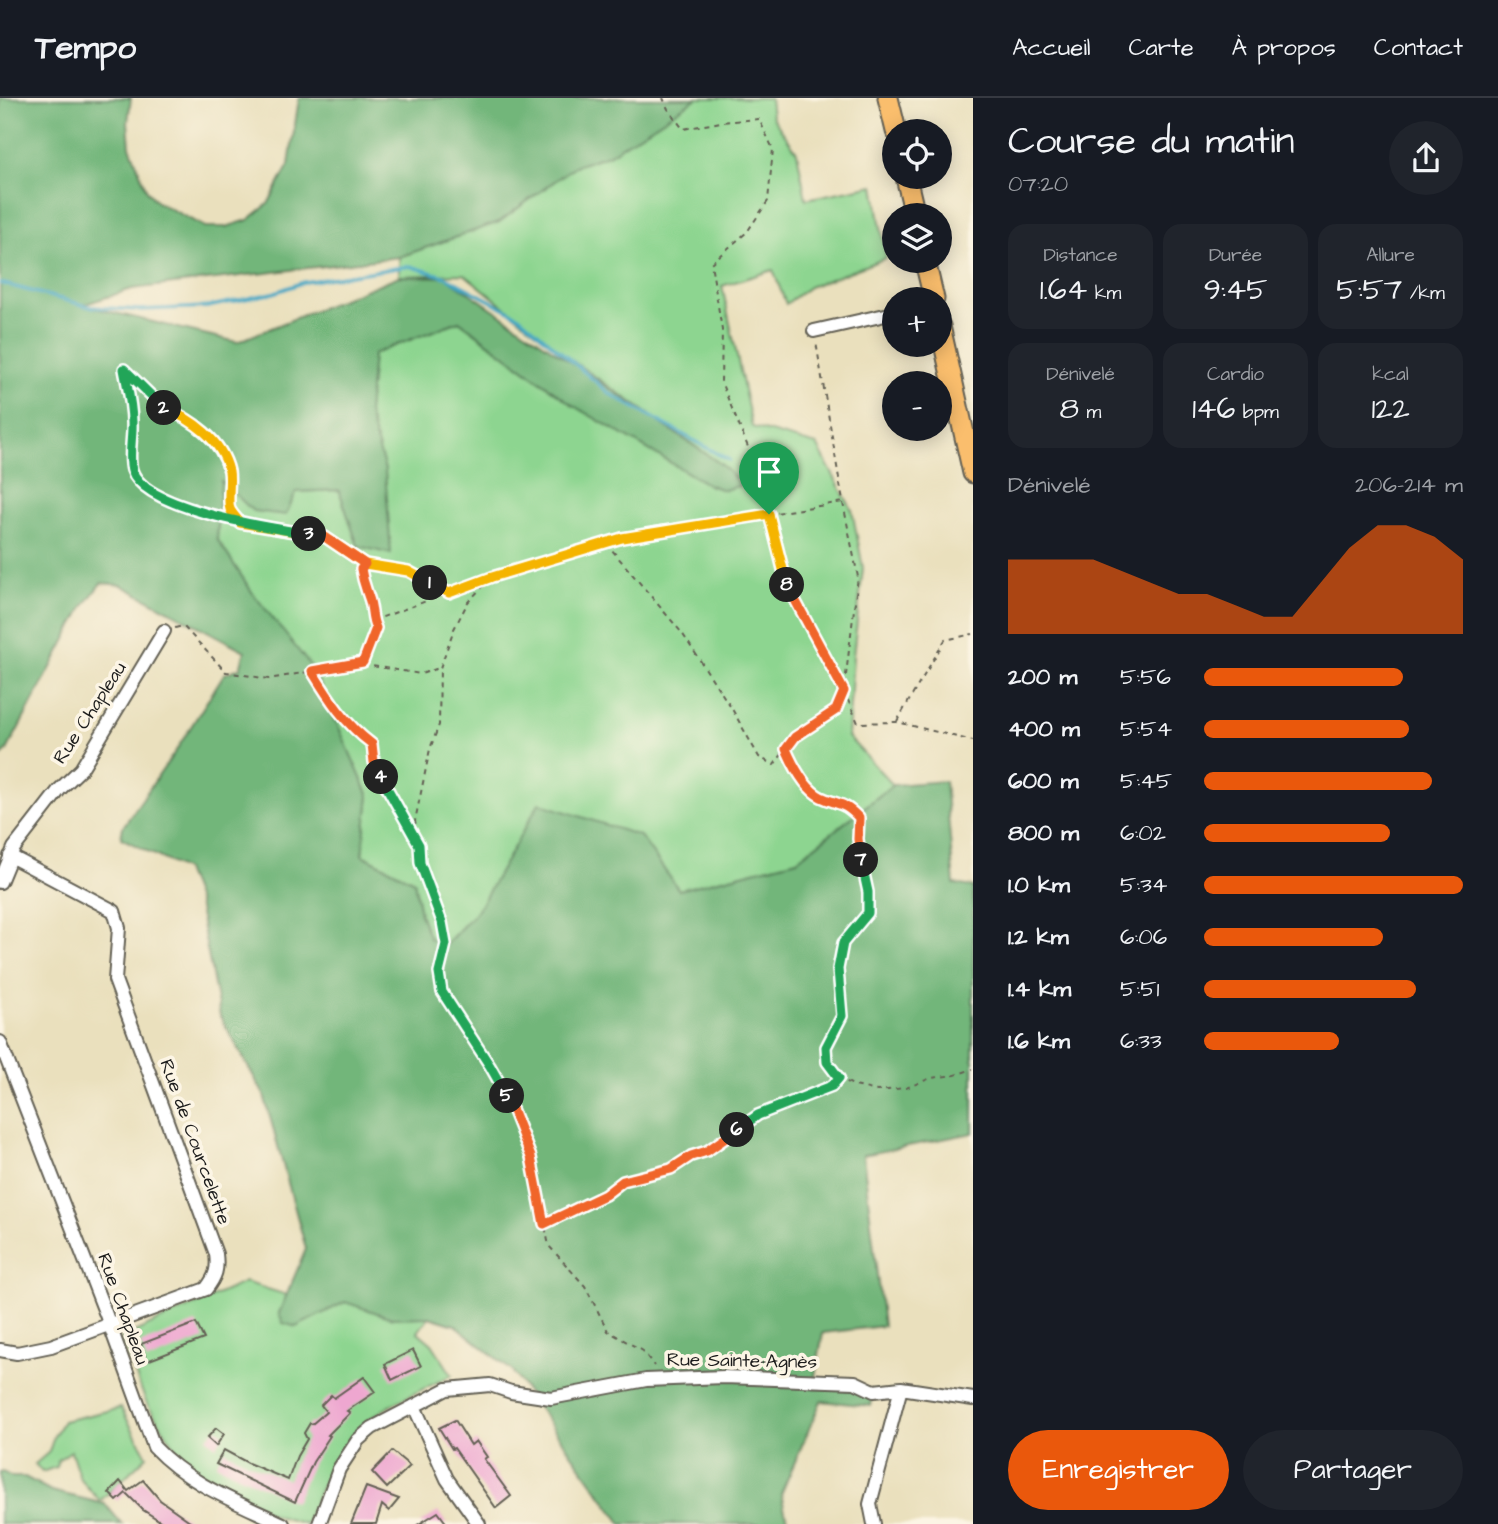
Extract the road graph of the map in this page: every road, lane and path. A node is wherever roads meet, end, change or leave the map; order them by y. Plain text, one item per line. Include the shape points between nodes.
1 (663, 98) edge
2 (888, 98) edge
3 (893, 119) edge
4 (882, 316) edge
5 (814, 331) joint
6 (947, 357) edge
7 (973, 473) edge
8 (843, 502) junction
9 (769, 514) junction
10 (240, 523) junction
11 (606, 543) junction
12 (365, 564) junction
13 (492, 577) junction
14 (449, 593) junction
15 (376, 628) junction
16 (164, 631) joint
17 (973, 634) edge
18 (363, 662) junction
19 (440, 668) junction
20 (312, 671) junction
21 (844, 691) junction
22 (897, 722) junction
23 (973, 741) edge
24 (786, 749) junction
25 (419, 845) junction
26 (10, 856) junction
27 (0, 882) edge
28 (0, 1042) edge
29 (973, 1069) edge
30 (839, 1078) junction
31 (544, 1224) junction
32 (109, 1324) junction
33 (0, 1350) edge
34 (662, 1380) junction
35 (901, 1388) junction
36 (973, 1399) edge
37 (414, 1406) junction
38 (283, 1524) edge
39 (319, 1524) edge
40 (479, 1524) edge
41 (874, 1524) edge

1 - 9 path via 683,128 759,119 773,149 768,201 747,232 711,263 722,330 720,382 748,447
2 - 3 main road
4 - 5 street
5 - 8 path
6 - 7 main road
8 - 9 path
8 - 21 path via 858,577
9 - 11 path
9 - 21 path via 789,591
10 - 10 path via 185,508 140,483 132,470 132,419 124,369 162,408 184,415 207,434 229,468 230,509
10 - 12 path via 325,537
11 - 13 path
11 - 24 path via 682,633 759,757 774,765
12 - 14 path via 408,571
12 - 15 path via 361,569 363,587
13 - 14 path
13 - 19 path via 468,602
14 - 15 path via 380,618
15 - 18 path
16 - 20 path via 183,626 226,672 269,679
16 - 26 street, Rue Chapleau via 81,769 42,811
17 - 22 path via 944,640
18 - 19 path via 421,674
18 - 20 path
19 - 25 path via 439,725 415,821
20 - 25 path via 333,706 372,744 374,762
21 - 22 path via 858,723
21 - 24 path via 836,710 795,737
22 - 23 path
24 - 30 path via 818,796 848,806 859,818 868,913 843,943 838,969 842,1016 826,1047 827,1062
25 - 31 path via 420,863 446,944 439,973 442,992 513,1107 531,1157
26 - 27 street, Rue Chapleau
26 - 32 street, Rue de Courcelette via 118,917 115,980 216,1254 218,1269 206,1289
28 - 32 street, Rue Chapleau
29 - 30 path via 906,1088 877,1091
30 - 31 path via 832,1086 758,1115 707,1151 671,1169 623,1181 605,1195
31 - 34 path via 549,1246 585,1286 608,1331 643,1351
32 - 33 street, Rue de Courcelette via 36,1351
32 - 38 street, Rue Chapleau via 155,1447 168,1462 195,1482
34 - 35 street, Rue Sainte-Agnès via 724,1377 855,1382 874,1391
34 - 37 street, Rue Sainte-Agnès via 551,1398 489,1385 447,1389
35 - 36 street, Rue Sainte-Agnès
35 - 41 street via 870,1504
37 - 39 street, Rue Sainte-Agnès via 372,1429 349,1450
37 - 40 street via 447,1479

